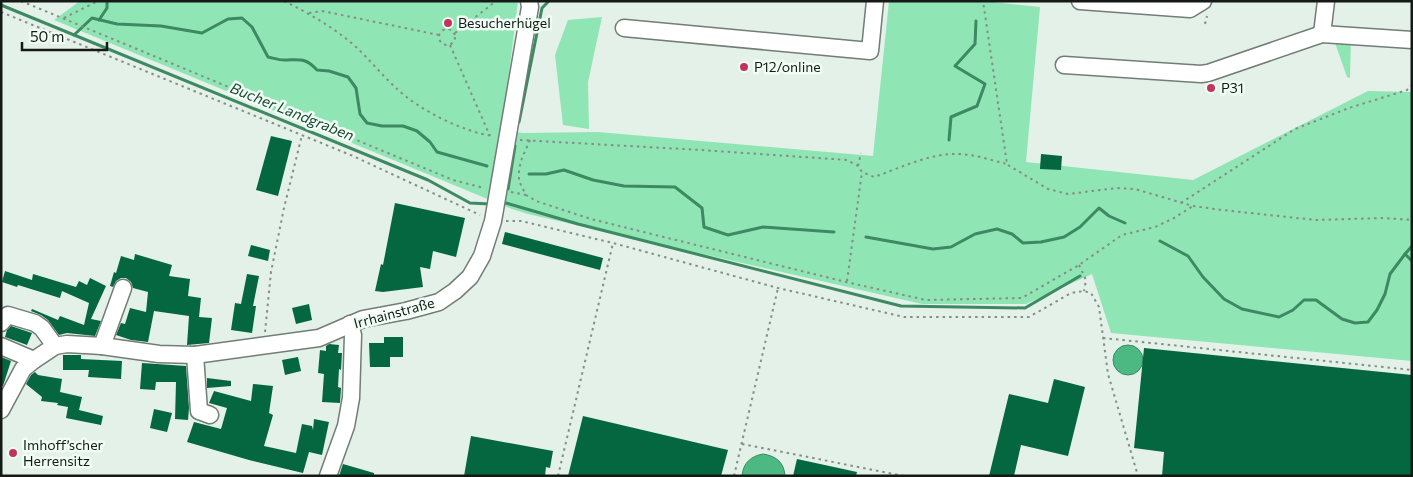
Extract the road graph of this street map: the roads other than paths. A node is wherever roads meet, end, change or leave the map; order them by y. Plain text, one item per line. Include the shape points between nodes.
1 (529, 1) edge
2 (874, 1) edge
3 (1080, 1) edge
4 (1202, 1) edge
5 (1326, 1) edge
6 (1131, 3) edge
7 (624, 28) dead end
8 (1322, 34) junction
9 (1412, 40) edge
10 (1064, 65) dead end
11 (122, 288) dead end
12 (1, 323) edge
13 (350, 324) junction
14 (1, 346) edge
15 (55, 346) junction
16 (102, 346) junction
17 (195, 355) junction
18 (34, 360) junction
19 (1, 410) edge
20 (210, 415) dead end
21 (328, 476) edge

1 - 13 street, Irrhainstraße via 495,205 482,256 470,276 439,302
2 - 7 street via 870,51
3 - 6 street
4 - 6 street via 1190,9
5 - 8 street
8 - 9 street
8 - 10 street via 1208,73
11 - 16 street
12 - 15 street via 8,315 35,323
13 - 17 street, Irrhainstraße via 319,338
13 - 21 street via 353,335 346,426
14 - 18 street
15 - 16 street, Irrhainstraße
15 - 18 street
16 - 17 street, Irrhainstraße
17 - 20 street via 199,411
18 - 19 street via 23,369

